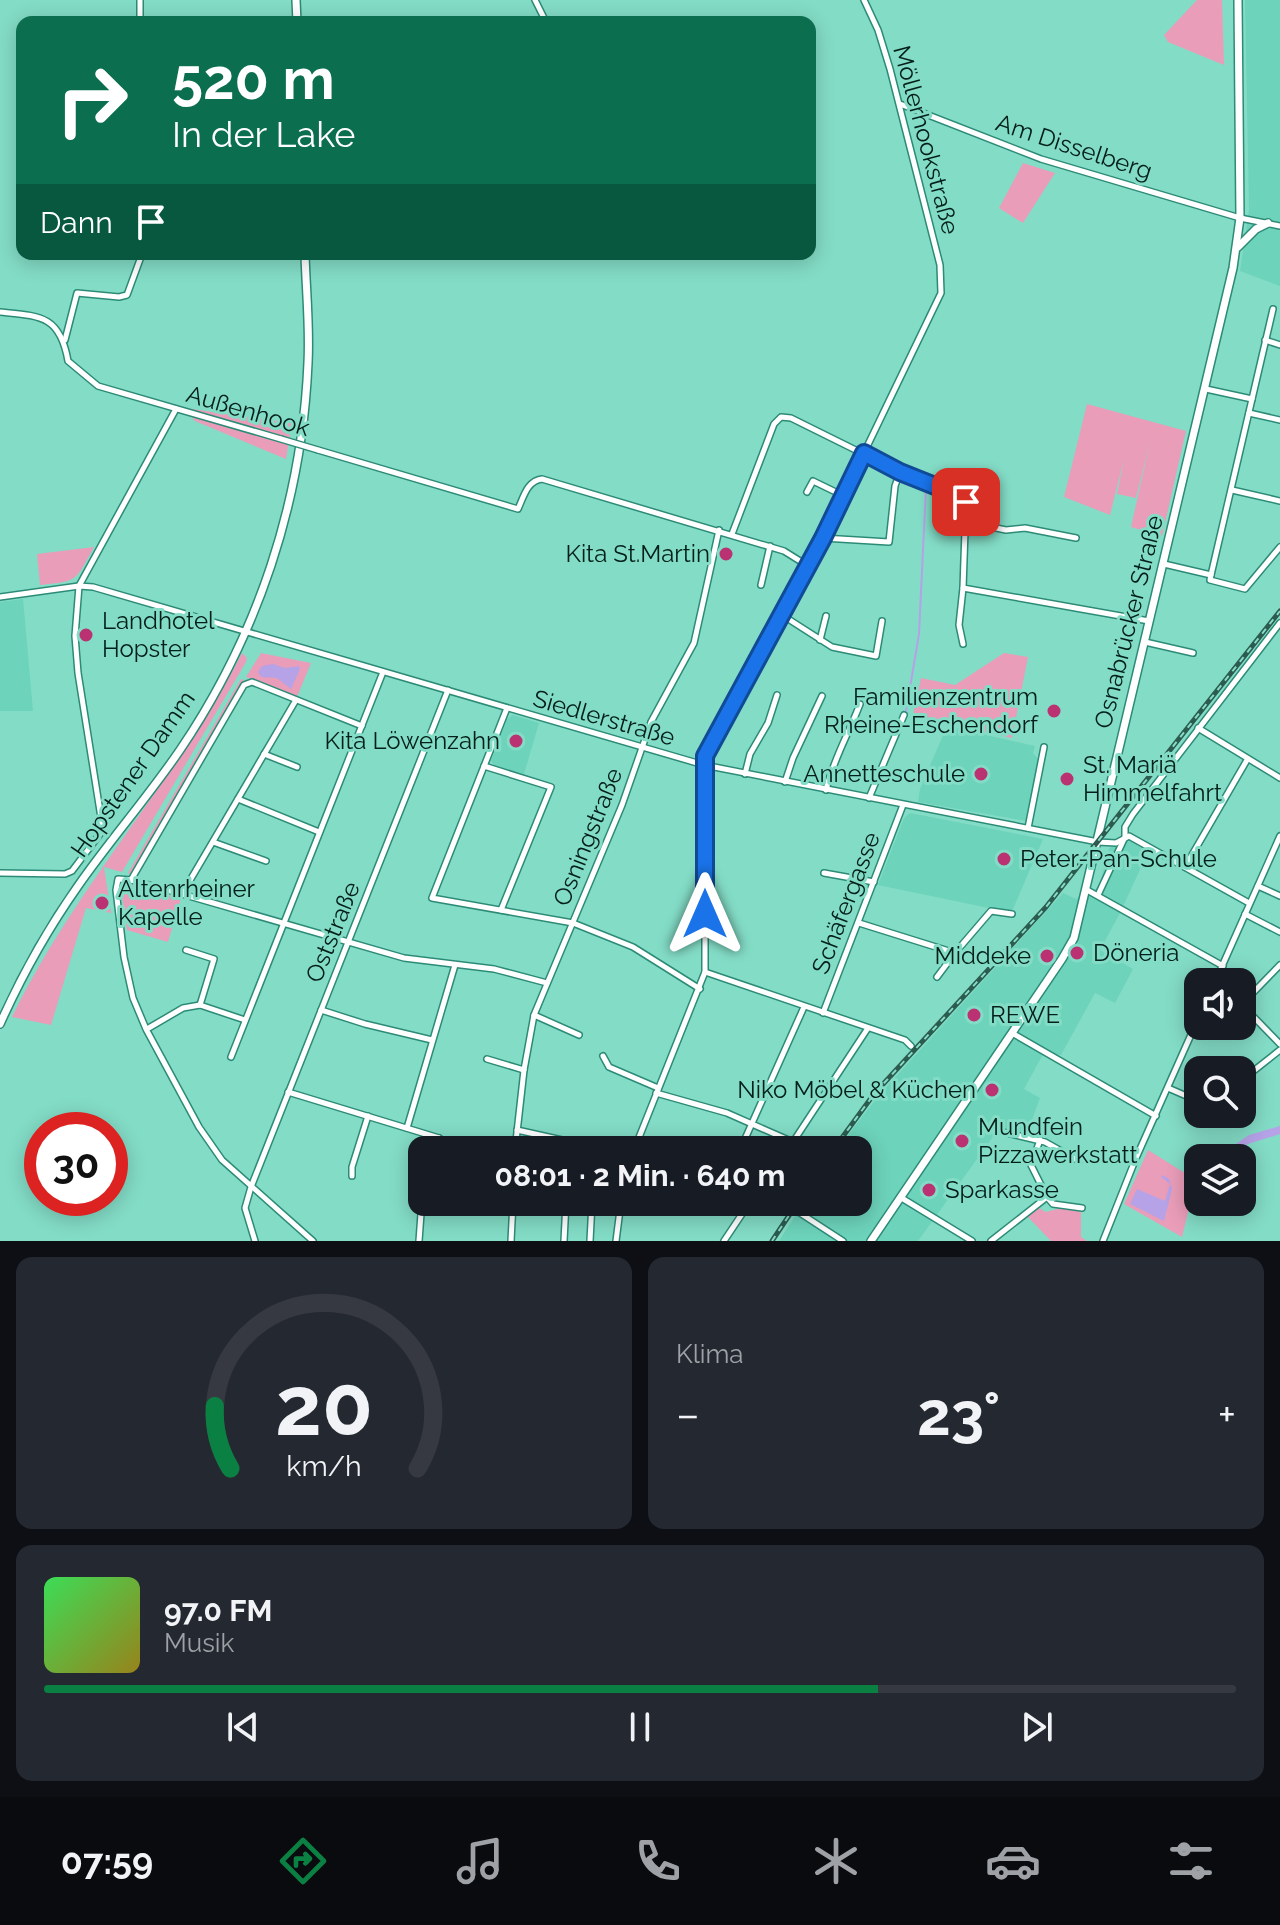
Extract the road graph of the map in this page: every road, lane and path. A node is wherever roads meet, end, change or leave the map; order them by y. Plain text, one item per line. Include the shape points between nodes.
1 (864, 0) edge
2 (874, 0) edge
3 (1238, 0) edge
4 (868, 8) junction
5 (899, 103) junction
6 (1240, 218) junction
7 (1268, 223) junction
8 (1280, 226) edge
9 (1236, 249) junction
10 (140, 260) edge
11 (305, 260) edge
12 (1273, 309) dead end
13 (0, 312) edge
14 (1265, 340) junction
15 (64, 341) junction
16 (1280, 345) edge
17 (1206, 389) junction
18 (1252, 399) junction
19 (176, 409) junction
20 (1249, 413) junction
21 (1280, 420) edge
22 (864, 453) junction
23 (900, 472) junction
24 (1232, 490) junction
25 (807, 492) dead end
26 (844, 496) junction
27 (1280, 501) edge
28 (967, 522) junction
29 (719, 530) junction
30 (732, 534) junction
31 (823, 538) junction
32 (1076, 538) dead end
33 (770, 546) junction
34 (1280, 547) edge
35 (1164, 564) junction
36 (808, 566) junction
37 (1211, 575) junction
38 (761, 585) dead end
39 (79, 586) junction
40 (963, 588) junction
41 (0, 597) edge
42 (782, 615) junction
43 (826, 616) dead end
44 (882, 621) dead end
45 (1150, 621) junction
46 (1280, 623) edge
47 (246, 631) junction
48 (820, 640) junction
49 (1145, 642) junction
50 (963, 644) dead end
51 (1193, 653) dead end
52 (383, 672) junction
53 (448, 690) junction
54 (777, 695) dead end
55 (822, 696) dead end
56 (296, 700) junction
57 (860, 704) dead end
58 (507, 708) junction
59 (904, 715) dead end
60 (362, 726) junction
61 (1198, 728) junction
62 (1044, 747) dead end
63 (642, 748) junction
64 (264, 754) junction
65 (1247, 760) junction
66 (704, 765) junction
67 (484, 766) junction
68 (297, 767) dead end
69 (745, 774) junction
70 (1280, 778) edge
71 (785, 782) junction
72 (826, 790) junction
73 (869, 798) junction
74 (238, 799) junction
75 (903, 805) junction
76 (1028, 828) junction
77 (319, 832) junction
78 (1280, 836) edge
79 (1125, 837) junction
80 (213, 842) junction
81 (1098, 842) junction
82 (1270, 859) junction
83 (266, 861) dead end
84 (1280, 864) edge
85 (1185, 867) junction
86 (0, 873) edge
87 (824, 873) dead end
88 (131, 880) junction
89 (874, 882) junction
90 (1258, 886) junction
91 (1087, 890) junction
92 (182, 894) junction
93 (1098, 895) junction
94 (1280, 896) edge
95 (1249, 903) junction
96 (501, 910) junction
97 (1012, 914) dead end
98 (1245, 914) junction
99 (573, 923) junction
100 (859, 923) junction
101 (283, 924) junction
102 (1280, 932) edge
103 (348, 943) junction
104 (186, 950) dead end
105 (955, 953) junction
106 (455, 965) junction
107 (1280, 965) edge
108 (1223, 966) joint
109 (705, 972) junction
110 (937, 977) dead end
111 (547, 983) junction
112 (700, 989) junction
113 (1256, 990) edge
114 (200, 1005) junction
115 (804, 1007) junction
116 (321, 1010) junction
117 (823, 1013) junction
118 (534, 1015) junction
119 (245, 1020) junction
120 (1256, 1020) edge
121 (0, 1024) edge
122 (868, 1028) junction
123 (146, 1029) junction
124 (1012, 1033) junction
125 (579, 1035) dead end
126 (432, 1040) junction
127 (1190, 1040) edge
128 (911, 1046) dead end
129 (1280, 1047) edge
130 (603, 1056) dead end
131 (231, 1057) dead end
132 (487, 1059) dead end
133 (1256, 1068) edge
134 (524, 1070) junction
135 (1168, 1088) junction
136 (657, 1091) junction
137 (288, 1092) junction
138 (1184, 1095) edge
139 (368, 1116) junction
140 (1156, 1116) junction
141 (750, 1123) junction
142 (407, 1128) junction
143 (517, 1130) junction
144 (999, 1131) dead end
145 (433, 1136) edge
146 (516, 1136) edge
147 (543, 1136) edge
148 (639, 1136) edge
149 (745, 1136) edge
150 (1040, 1140) junction
151 (1079, 1161) dead end
152 (352, 1176) dead end
153 (251, 1187) junction
154 (900, 1197) junction
155 (1047, 1197) junction
156 (1082, 1208) dead end
157 (421, 1216) edge
158 (512, 1216) edge
159 (565, 1216) edge
160 (591, 1216) edge
161 (619, 1216) edge
162 (741, 1216) edge
163 (805, 1216) edge
164 (255, 1241) edge
165 (313, 1241) edge
166 (419, 1241) edge
167 (511, 1241) edge
168 (564, 1241) edge
169 (590, 1241) edge
170 (616, 1241) edge
171 (724, 1241) edge
172 (843, 1241) edge
173 (871, 1241) edge
174 (972, 1241) edge
175 (991, 1241) edge
176 (1103, 1241) edge

1 - 4 street, Möllerhookstraße
2 - 4 street
3 - 6 main road, Osnabrücker Straße
4 - 5 street, Möllerhookstraße
5 - 6 street, Am Disselberg via 1041,159
5 - 22 street, Möllerhookstraße via 940,265 941,293
6 - 7 street, Am Disselberg
6 - 9 main road, Osnabrücker Straße
7 - 8 street, Am Disselberg
7 - 9 main road
9 - 17 main road, Osnabrücker Straße
10 - 15 street via 127,295 77,293
11 - 47 main road, Hopstener Damm via 308,361 303,429 284,523
12 - 14 street
13 - 15 street, Außenhook via 38,315 49,320
14 - 16 street
14 - 18 street
15 - 19 street, Außenhook via 68,361 98,386
17 - 18 street
17 - 35 main road, Osnabrücker Straße
18 - 20 street
19 - 29 street, Außenhook, bridge via 518,509 529,485 542,479
19 - 39 street
20 - 21 street
20 - 24 street
22 - 23 street
22 - 26 street
22 - 30 street via 781,417
23 - 28 street via 960,496 966,502
23 - 31 street via 889,542
24 - 27 street
24 - 37 street
25 - 26 street via 813,481
26 - 31 street
28 - 32 street
28 - 40 street
29 - 30 street
29 - 63 street, Osningstraße via 694,643
30 - 33 street
31 - 36 street
33 - 36 street
33 - 38 street
34 - 37 street via 1245,589 1210,580
35 - 37 street
35 - 45 main road, Osnabrücker Straße
36 - 42 street
39 - 41 street, Siedlerstraße
39 - 47 street, Siedlerstraße
39 - 86 street via 78,673 103,830 65,874
40 - 45 street
40 - 50 street
42 - 48 street
42 - 66 street via 708,748
43 - 48 street
44 - 48 street via 876,656
45 - 49 main road, Osnabrücker Straße
46 - 61 street
47 - 52 street, Siedlerstraße
47 - 121 main road, Hopstener Damm via 179,751 48,931
49 - 51 street
49 - 81 main road, Osnabrücker Straße
52 - 53 street, Siedlerstraße
52 - 60 street
53 - 58 street, Siedlerstraße
53 - 103 street, Oststraße
54 - 69 street
55 - 71 street
56 - 60 street
56 - 64 street
56 - 88 street via 252,682 244,685
57 - 72 street
58 - 63 street, Siedlerstraße
58 - 67 street
59 - 73 street
60 - 77 street
61 - 65 street
61 - 79 street via 1133,814
62 - 76 street
63 - 66 street, Siedlerstraße
63 - 99 street, Osningstraße
64 - 68 street
64 - 74 street
65 - 70 street
65 - 85 street
66 - 69 street, Siedlerstraße
66 - 109 street
67 - 96 street via 551,787
67 - 96 street via 432,898
69 - 71 street, Siedlerstraße
71 - 72 street, Siedlerstraße
72 - 73 street, Siedlerstraße
73 - 75 street, Siedlerstraße
74 - 77 street
74 - 80 street
75 - 76 street, Siedlerstraße
75 - 89 street, Schäfergasse
76 - 81 street, Siedlerstraße
77 - 101 street
78 - 82 street
79 - 81 street via 1116,843
79 - 85 street
79 - 93 street
80 - 83 street
80 - 92 street
81 - 91 main road, Osnabrücker Straße
82 - 84 street
82 - 90 street
85 - 95 street
87 - 89 street
88 - 92 street
88 - 123 street via 118,879 116,890 124,957
89 - 100 street, Schäfergasse
90 - 94 street
90 - 95 street
91 - 93 street
91 - 124 main road, Osnabrücker Straße via 1074,938
92 - 101 street
93 - 108 street
95 - 98 street
96 - 99 street
97 - 105 street via 991,911
98 - 102 street
98 - 108 street
99 - 111 street, Osningstraße
99 - 112 street via 633,947
100 - 105 street
100 - 117 street, Schäfergasse
101 - 103 street
101 - 119 street
103 - 106 street
103 - 116 street, Oststraße
104 - 114 street via 214,959
105 - 110 street
106 - 111 street
106 - 126 street
107 - 113 street
109 - 112 street
109 - 115 street
111 - 118 street, Osningstraße
112 - 136 street
114 - 119 street
114 - 123 street via 183,1008
115 - 117 street
115 - 141 street
116 - 126 street
116 - 137 street, Oststraße
117 - 122 street
118 - 125 street
118 - 134 street, Osningstraße
119 - 131 street
120 - 129 street
122 - 128 street
122 - 141 street via 793,1142
123 - 153 street via 199,1127 222,1160
124 - 140 street
124 - 154 main road, Osnabrücker Straße
126 - 142 street
127 - 135 street
129 - 133 street
130 - 136 street via 609,1067
132 - 134 street
134 - 143 street, Osningstraße
135 - 138 street
135 - 140 street
136 - 141 street
136 - 148 street
137 - 139 street
137 - 153 street, Oststraße
139 - 142 street
139 - 152 street
140 - 176 street
141 - 149 street
142 - 145 street
143 - 146 street, Osningstraße
143 - 147 street
144 - 150 street
150 - 151 street
150 - 155 street via 1031,1165
153 - 164 street via 245,1208
153 - 165 street
154 - 173 main road, Osnabrücker Straße
154 - 174 street
155 - 156 street via 1053,1204
155 - 175 street
157 - 166 street
158 - 167 street
159 - 168 street
160 - 169 street
161 - 170 street
162 - 171 street
163 - 172 street

